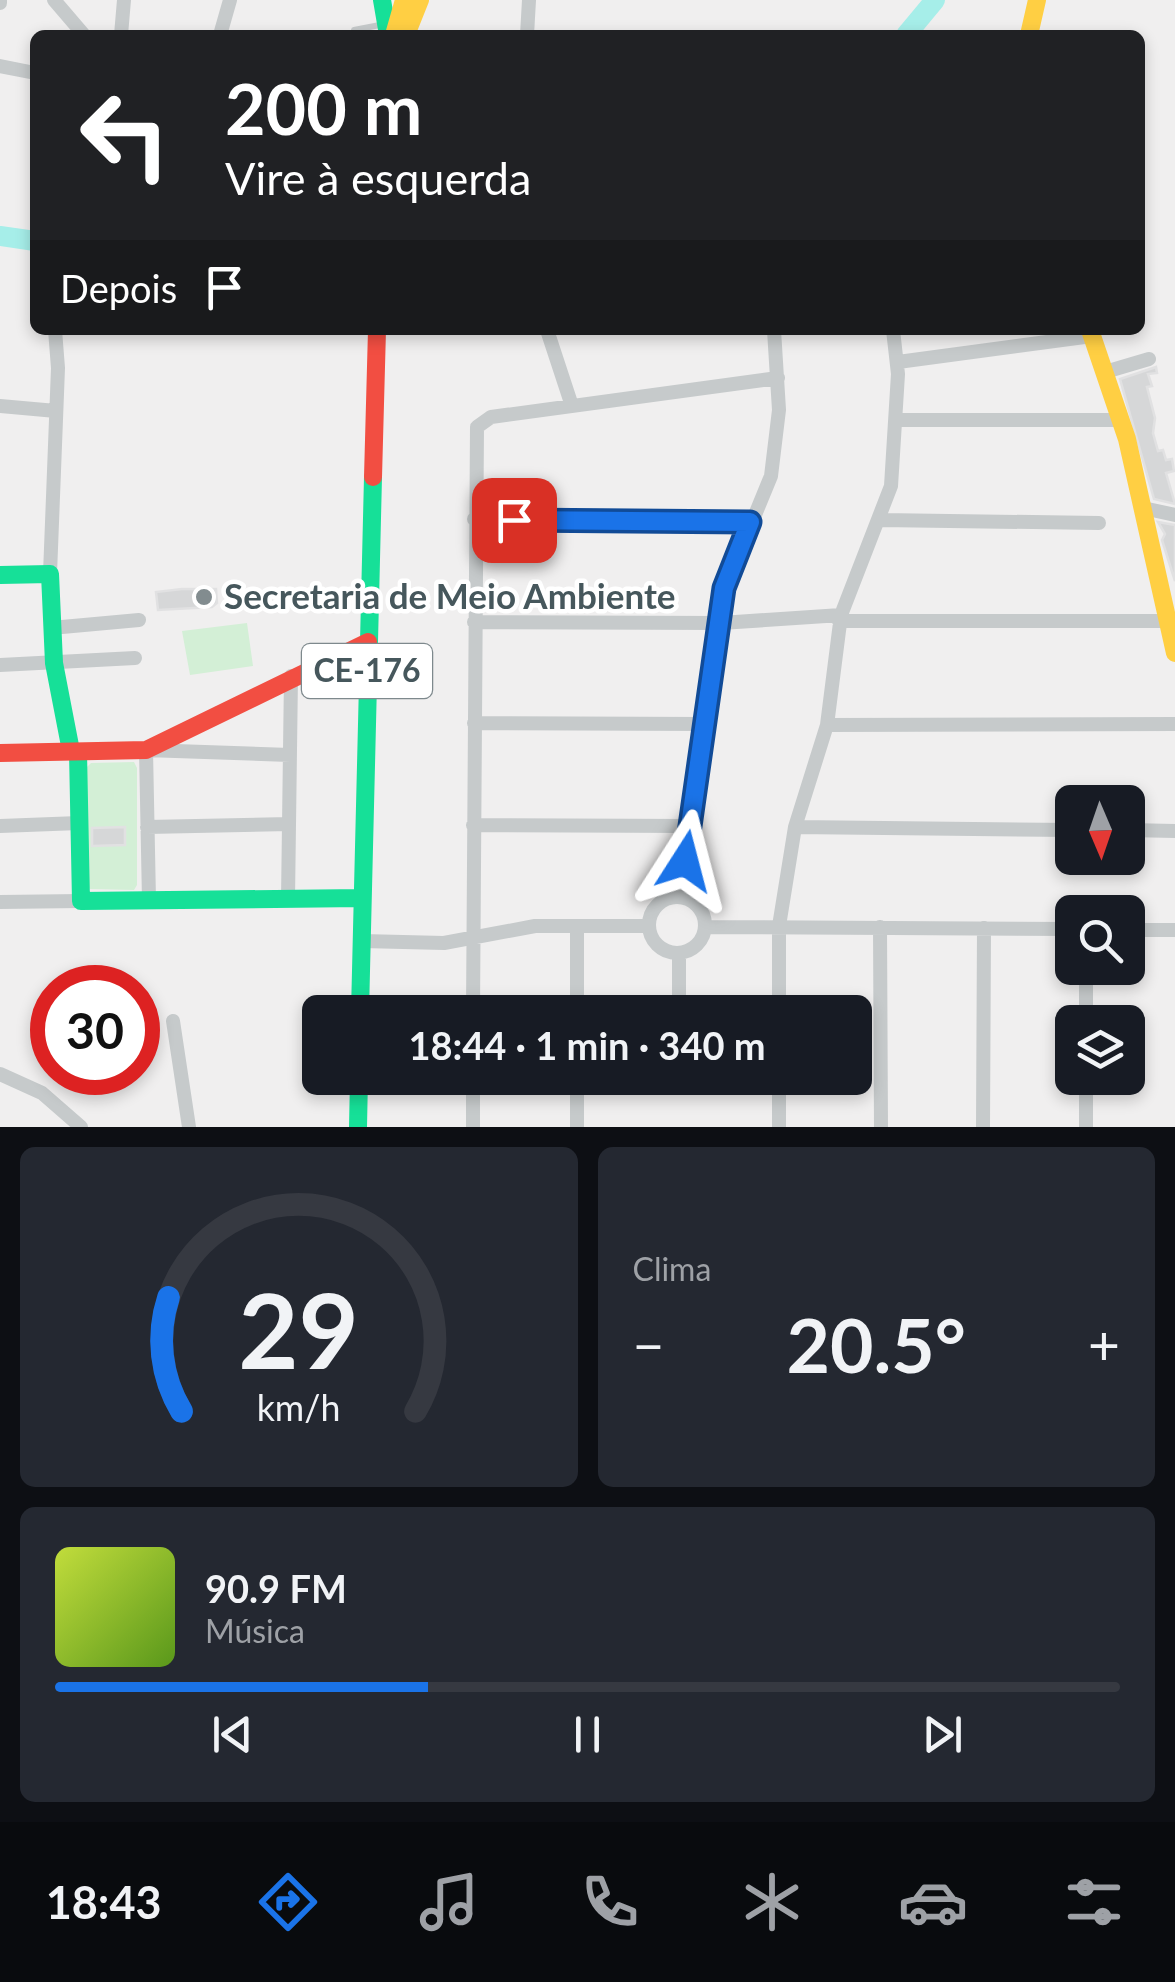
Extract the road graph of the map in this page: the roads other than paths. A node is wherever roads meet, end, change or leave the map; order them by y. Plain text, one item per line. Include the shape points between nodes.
1 (54, 0) edge
2 (124, 0) edge
3 (230, 0) edge
4 (382, 0) edge
5 (404, 0) edge
6 (420, 0) edge
7 (529, 0) edge
8 (1037, 0) edge
9 (80, 30) edge
10 (122, 30) edge
11 (221, 30) edge
12 (390, 30) edge
13 (390, 30) edge
14 (412, 30) edge
15 (527, 30) edge
16 (1030, 30) edge
17 (0, 66) edge
18 (30, 72) edge
19 (55, 335) edge
20 (377, 335) edge
21 (549, 335) edge
22 (774, 335) edge
23 (894, 335) edge
24 (1078, 335) edge
25 (1092, 335) edge
26 (1150, 360) dead end
27 (898, 362) junction
28 (1105, 372) junction
29 (778, 378) junction
30 (0, 406) edge
31 (572, 406) junction
32 (56, 412) junction
33 (898, 420) junction
34 (1121, 420) junction
35 (1143, 508) junction
36 (1175, 515) edge
37 (474, 519) junction
38 (881, 520) junction
39 (750, 522) junction
40 (1099, 524) dead end
41 (50, 574) junction
42 (0, 575) edge
43 (840, 618) junction
44 (139, 620) dead end
45 (474, 622) junction
46 (721, 623) junction
47 (52, 628) junction
48 (1171, 628) edge
49 (368, 642) junction
50 (1175, 653) edge
51 (135, 658) dead end
52 (54, 663) junction
53 (0, 665) edge
54 (291, 676) junction
55 (474, 723) junction
56 (706, 724) junction
57 (827, 724) junction
58 (1175, 724) edge
59 (146, 750) junction
60 (0, 752) edge
61 (75, 752) junction
62 (290, 755) junction
63 (79, 823) junction
64 (288, 824) junction
65 (473, 824) junction
66 (0, 826) edge
67 (690, 826) junction
68 (795, 827) junction
69 (147, 828) junction
70 (1055, 830) edge
71 (1145, 830) edge
72 (1175, 831) edge
73 (679, 897) junction
74 (362, 898) junction
75 (288, 899) junction
76 (149, 900) junction
77 (81, 901) junction
78 (0, 902) edge
79 (578, 926) junction
80 (648, 926) junction
81 (779, 926) junction
82 (880, 926) junction
83 (705, 927) junction
84 (984, 928) junction
85 (1055, 929) edge
86 (1145, 930) edge
87 (1175, 930) edge
88 (473, 938) junction
89 (362, 941) junction
90 (679, 953) junction
91 (360, 995) edge
92 (473, 995) edge
93 (577, 995) edge
94 (679, 995) edge
95 (780, 995) edge
96 (174, 1022) dead end
97 (0, 1074) edge
98 (359, 1095) edge
99 (473, 1095) edge
100 (577, 1095) edge
101 (780, 1095) edge
102 (1086, 1095) edge
103 (81, 1127) edge
104 (188, 1127) edge
105 (358, 1127) edge
106 (474, 1127) edge
107 (577, 1127) edge
108 (779, 1127) edge
109 (881, 1127) edge
110 (983, 1127) edge
111 (1086, 1127) edge

1 - 9 street
2 - 10 street
3 - 11 street
4 - 12 street
5 - 13 street
6 - 14 street
7 - 15 street
8 - 16 street
17 - 18 street
19 - 32 street
20 - 49 street, CE-176
21 - 31 street
22 - 29 street
23 - 27 street
24 - 27 street
25 - 28 street
26 - 28 street
27 - 33 street
28 - 34 street
29 - 31 street
29 - 39 street via 771,476
30 - 32 street
31 - 37 street via 479,424
32 - 41 street
33 - 34 street
33 - 38 street via 892,486
34 - 35 street
35 - 36 street
35 - 48 street
37 - 39 street
37 - 45 street
38 - 40 street
38 - 43 street
39 - 46 street via 724,588
41 - 42 street
41 - 47 street
43 - 46 street
43 - 48 street
43 - 57 street
44 - 47 street
45 - 46 street
45 - 55 street
46 - 56 street
47 - 52 street
48 - 50 street
49 - 54 street
49 - 74 street, CE-176
51 - 52 street
52 - 53 street
52 - 61 street
54 - 59 street
54 - 62 street
55 - 56 street
55 - 65 street
56 - 67 street
57 - 58 street
57 - 68 street
59 - 61 street
59 - 62 street
59 - 69 street
60 - 61 street
61 - 63 street
62 - 64 street
63 - 66 street
63 - 77 street
64 - 69 street
64 - 75 street
65 - 67 street
65 - 88 street
67 - 73 street
68 - 70 street
68 - 81 street
69 - 76 street
71 - 72 street
73 - 80 street via 661,902
73 - 83 street via 701,910
74 - 75 street
74 - 89 street, CE-176
75 - 76 street
76 - 77 street
77 - 78 street
79 - 80 street
79 - 88 street
79 - 93 street
80 - 90 street via 662,949
81 - 82 street
81 - 83 street
81 - 95 street
82 - 84 street
82 - 109 street
83 - 90 street via 694,948
84 - 85 street
84 - 110 street
86 - 87 street
88 - 89 street
88 - 92 street
89 - 91 street, CE-176
90 - 94 street
96 - 104 street
97 - 103 street via 42,1094
98 - 105 street
99 - 106 street
100 - 107 street
101 - 108 street
102 - 111 street

